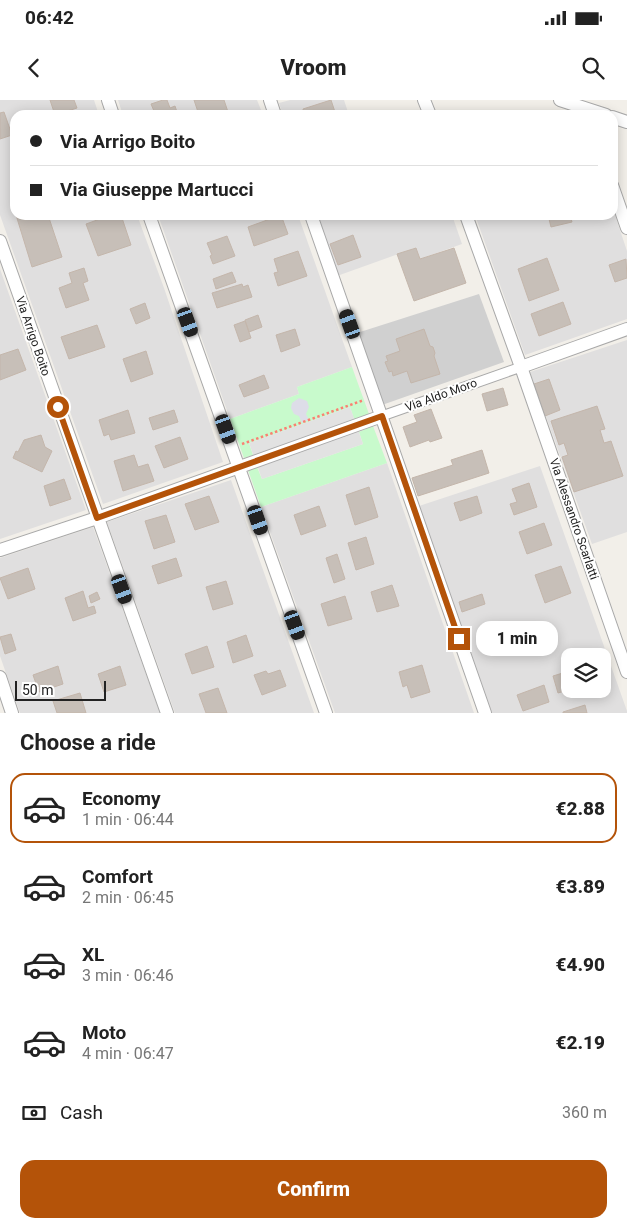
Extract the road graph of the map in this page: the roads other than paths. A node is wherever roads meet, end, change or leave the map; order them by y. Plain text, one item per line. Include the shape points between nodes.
1 (560, 100) edge
2 (583, 110) edge
3 (618, 202) edge
4 (151, 220) edge
5 (313, 220) edge
6 (468, 220) edge
7 (627, 228) edge
8 (0, 241) edge
9 (627, 329) edge
10 (521, 367) junction
11 (382, 416) junction
12 (239, 467) junction
13 (97, 518) junction
14 (0, 550) edge
15 (627, 672) edge
16 (0, 677) edge
17 (12, 713) edge
18 (166, 713) edge
19 (326, 713) edge
20 (485, 713) edge

1 - 2 street
3 - 7 street
4 - 12 street
5 - 11 street
6 - 10 street, Via Alessandro Scarlatti
8 - 13 street, Via Arrigo Boito
9 - 10 street, Via Aldo Moro
10 - 11 street, Via Aldo Moro
10 - 15 street, Via Alessandro Scarlatti
11 - 12 street, Via Aldo Moro
11 - 20 street
12 - 13 street, Via Aldo Moro
12 - 19 street
13 - 14 street, Via Aldo Moro
13 - 18 street, Via Arrigo Boito
16 - 17 street

